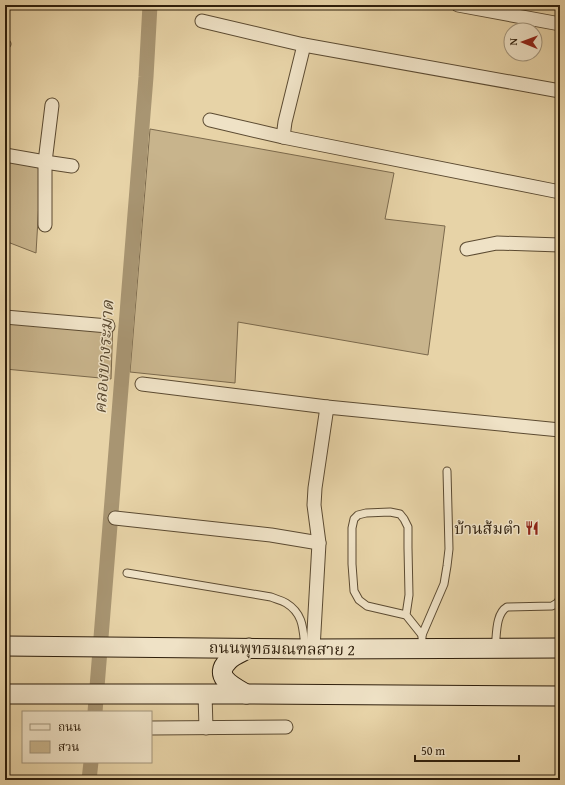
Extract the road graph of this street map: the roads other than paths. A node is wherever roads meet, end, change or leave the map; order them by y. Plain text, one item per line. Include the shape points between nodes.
1 (458, 5) edge
2 (202, 21) dead end
3 (560, 24) edge
4 (304, 45) junction
5 (560, 91) edge
6 (52, 105) dead end
7 (210, 120) dead end
8 (283, 137) junction
9 (5, 155) edge
10 (45, 162) junction
11 (72, 166) dead end
12 (560, 192) edge
13 (45, 225) dead end
14 (560, 245) edge
15 (467, 249) dead end
16 (5, 317) edge
17 (108, 326) dead end
18 (142, 384) dead end
19 (327, 407) junction
20 (560, 430) edge
21 (447, 471) dead end
22 (115, 518) dead end
23 (319, 543) junction
24 (127, 573) dead end
25 (560, 599) edge
26 (406, 615) junction
27 (421, 642) junction
28 (5, 646) edge
29 (249, 648) junction
30 (496, 648) junction
31 (560, 648) edge
32 (309, 649) junction
33 (5, 694) edge
34 (205, 694) junction
35 (246, 694) junction
36 (560, 696) edge
37 (286, 727) dead end
38 (152, 728) edge
39 (206, 728) junction

1 - 3 street
2 - 4 street
4 - 5 street
4 - 8 street
6 - 10 street
7 - 8 street
8 - 12 street
9 - 10 street
10 - 11 street
10 - 13 street
14 - 15 street via 496,243
16 - 17 street
18 - 19 street
19 - 20 street
19 - 23 street via 314,505
21 - 27 lane via 447,566 444,584
22 - 23 street via 271,534
23 - 32 street
24 - 32 lane via 270,597 285,602 301,619
25 - 30 lane via 552,606 507,607 502,610 498,618
26 - 26 lane via 409,596 408,527 400,514 390,512 358,515 352,528 354,591 359,600 367,606
26 - 27 lane
27 - 30 main road, ถนนพุทธมณฑลสาย 2
27 - 32 main road, ถนนพุทธมณฑลสาย 2
28 - 29 main road, ถนนพุทธมณฑลสาย 2
29 - 32 main road, ถนนพุทธมณฑลสาย 2
29 - 35 main road via 228,660 222,676 226,682
30 - 31 main road, ถนนพุทธมณฑลสาย 2
33 - 34 main road
34 - 35 main road
34 - 39 street
35 - 36 main road
37 - 39 street
38 - 39 street

